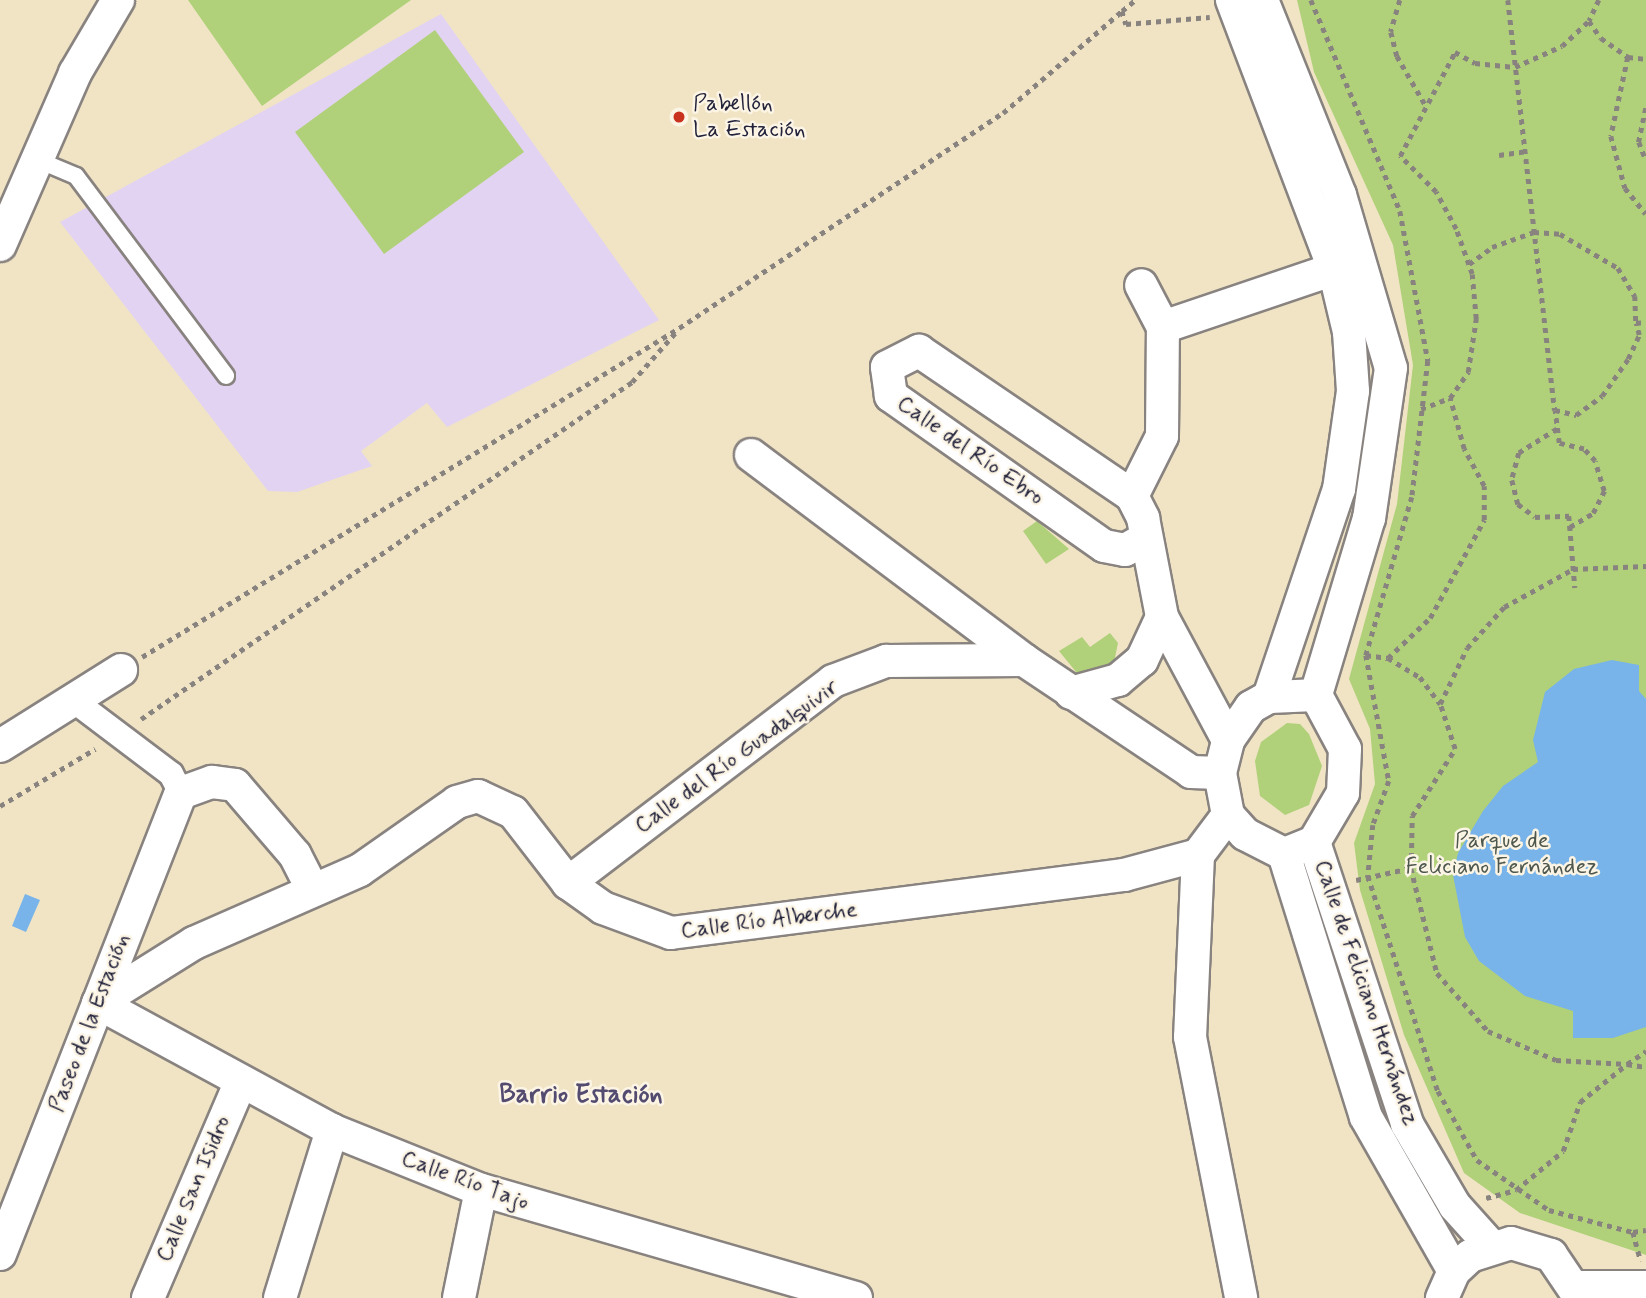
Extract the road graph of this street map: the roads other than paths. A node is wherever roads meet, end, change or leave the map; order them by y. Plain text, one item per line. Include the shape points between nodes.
1 (118, 0) edge
2 (1245, 5) edge
3 (38, 160) junction
4 (0, 245) edge
5 (1334, 270) junction
6 (1141, 285) dead end
7 (1163, 327) junction
8 (226, 376) dead end
9 (751, 455) dead end
10 (1132, 496) junction
11 (1146, 538) junction
12 (1163, 617) junction
13 (1024, 660) junction
14 (121, 670) road end
15 (1071, 693) junction
16 (1316, 695) junction
17 (1269, 696) junction
18 (73, 700) junction
19 (1228, 740) junction
20 (0, 746) edge
21 (1220, 773) junction
22 (181, 793) junction
23 (1228, 815) junction
24 (1314, 842) junction
25 (1284, 854) junction
26 (1198, 855) junction
27 (568, 883) junction
28 (313, 890) junction
29 (98, 1003) junction
30 (241, 1081) junction
31 (331, 1130) junction
32 (481, 1190) junction
33 (1490, 1246) junction
34 (0, 1254) edge
35 (1448, 1285) edge
36 (1646, 1288) edge
37 (1578, 1293) edge
38 (148, 1298) edge
39 (280, 1298) edge
40 (459, 1298) edge
41 (856, 1298) edge
42 (1241, 1298) edge
43 (1628, 1298) edge

1 - 3 street via 75,73
2 - 5 street
2 - 16 street via 1340,195 1391,368 1369,518
3 - 4 street
3 - 8 lane via 76,176
5 - 7 street
5 - 17 street via 1349,332 1353,391 1339,489
6 - 7 street
7 - 10 street via 1162,436
9 - 13 street
10 - 11 street
10 - 11 street, Calle del Río Ebro via 919,351 887,367 891,396 1104,546 1125,550
11 - 12 street
12 - 15 street via 1142,660 1118,680
12 - 19 street
13 - 15 street
13 - 27 street, Calle del Río Guadalquivir via 886,662 834,681
14 - 18 street
15 - 21 street via 1191,772
16 - 17 street
16 - 24 street via 1345,749 1343,793
17 - 19 street via 1251,707
18 - 20 street
18 - 22 street via 171,774
19 - 21 street
21 - 23 street
22 - 28 street via 212,782 235,785 295,855
22 - 29 street, Paseo de la Estación
23 - 25 street via 1245,834
23 - 26 street
24 - 25 street
24 - 33 street, Calle de Feliciano Hernández via 1407,1124 1455,1206
25 - 35 street, Calle de Feliciano Hernández via 1366,1117
26 - 27 street, Calle Río Alberche via 1124,875 671,933 603,908
26 - 42 street via 1190,1037
27 - 28 street, Calle Río Alberche via 513,812 478,796 457,802 360,870
28 - 29 street, Calle Río Alberche via 194,943
29 - 30 street, Calle Río Tajo
29 - 34 street, Paseo de la Estación
30 - 31 street, Calle Río Tajo
30 - 38 street, Calle San Isidro
31 - 32 street, Calle Río Tajo
31 - 39 street
32 - 40 street
32 - 41 street, Calle Río Tajo
33 - 35 street
33 - 37 street via 1511,1243 1551,1255
36 - 37 street
36 - 43 street

